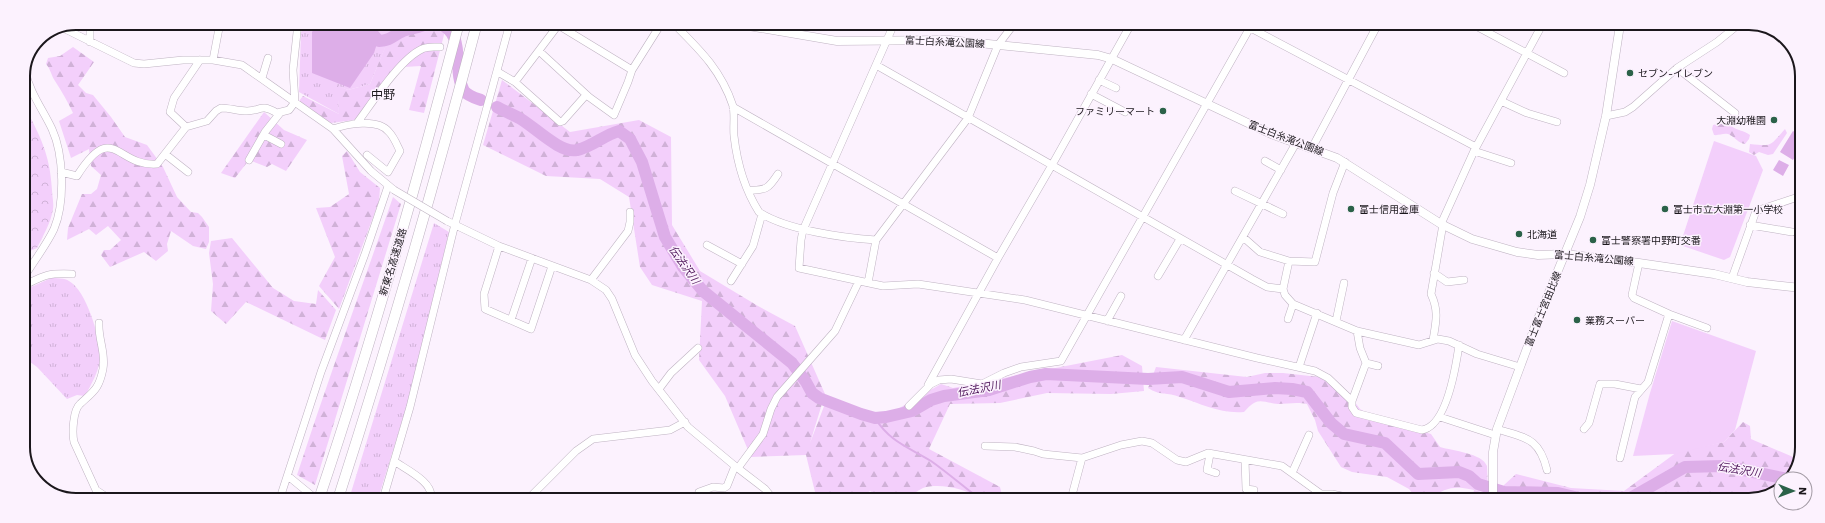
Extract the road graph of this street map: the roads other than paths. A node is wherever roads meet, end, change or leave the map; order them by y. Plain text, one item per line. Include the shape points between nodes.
1 (90, 30) edge
2 (219, 30) edge
3 (297, 30) edge
4 (457, 30) edge
5 (475, 30) edge
6 (508, 30) edge
7 (554, 30) edge
8 (569, 30) edge
9 (657, 30) edge
10 (680, 30) edge
11 (772, 30) edge
12 (891, 30) edge
13 (1009, 30) edge
14 (1128, 30) edge
15 (1249, 30) edge
16 (1258, 30) edge
17 (1375, 30) edge
18 (1483, 30) edge
19 (1539, 30) edge
20 (1619, 30) edge
21 (1732, 30) edge
22 (68, 31) edge
23 (778, 31) joint
24 (887, 40) junction
25 (90, 42) junction
26 (998, 45) junction
27 (440, 47) dead end
28 (538, 51) junction
29 (1526, 54) junction
30 (268, 58) dead end
31 (1112, 59) junction
32 (200, 60) junction
33 (213, 60) junction
34 (876, 65) junction
35 (1677, 68) junction
36 (632, 70) junction
37 (498, 72) junction
38 (1564, 73) dead end
39 (262, 78) junction
40 (1099, 80) junction
41 (1348, 80) junction
42 (515, 82) junction
43 (30, 85) edge
44 (1116, 88) dead end
45 (1091, 94) junction
46 (586, 95) junction
47 (1501, 101) junction
48 (295, 102) junction
49 (1207, 104) junction
50 (733, 107) junction
51 (1125, 112) dead end
52 (280, 113) junction
53 (1735, 113) dead end
54 (1606, 116) junction
55 (968, 118) junction
56 (1557, 122) dead end
57 (357, 123) junction
58 (186, 127) junction
59 (333, 129) junction
60 (264, 135) junction
61 (1296, 143) junction
62 (281, 144) dead end
63 (1312, 148) junction
64 (1475, 149) junction
65 (165, 154) junction
66 (367, 155) dead end
67 (249, 160) dead end
68 (1266, 161) dead end
69 (1345, 162) junction
70 (833, 163) junction
71 (1511, 163) dead end
72 (1052, 165) junction
73 (1281, 170) junction
74 (61, 172) junction
75 (188, 172) dead end
76 (778, 174) dead end
77 (391, 188) junction
78 (748, 190) junction
79 (1235, 191) dead end
80 (1795, 198) edge
81 (902, 203) junction
82 (1261, 205) junction
83 (630, 212) dead end
84 (762, 214) junction
85 (1283, 214) dead end
86 (1143, 217) junction
87 (455, 224) junction
88 (1442, 224) junction
89 (1750, 225) junction
90 (803, 230) junction
91 (1792, 232) dead end
92 (1242, 237) junction
93 (1180, 239) junction
94 (876, 240) junction
95 (707, 245) dead end
96 (499, 246) junction
97 (1565, 254) junction
98 (532, 258) junction
99 (998, 258) junction
100 (1289, 261) junction
101 (1639, 263) junction
102 (742, 264) junction
103 (1226, 265) junction
104 (552, 266) junction
105 (30, 267) edge
106 (1434, 273) junction
107 (72, 274) dead end
108 (1158, 276) dead end
109 (1732, 278) junction
110 (591, 280) junction
111 (1464, 280) dead end
112 (731, 281) dead end
113 (858, 281) junction
114 (30, 282) edge
115 (868, 283) junction
116 (1344, 283) dead end
117 (1795, 287) edge
118 (1283, 289) junction
119 (980, 292) junction
120 (1121, 296) dead end
121 (1293, 304) junction
122 (1317, 313) junction
123 (1668, 314) junction
124 (1086, 316) junction
125 (1288, 319) dead end
126 (511, 320) junction
127 (1107, 321) junction
128 (1336, 321) junction
129 (99, 323) dead end
130 (1707, 328) dead end
131 (1357, 331) junction
132 (1184, 340) junction
133 (1433, 340) junction
134 (1459, 345) junction
135 (698, 348) dead end
136 (1366, 363) junction
137 (1378, 366) dead end
138 (1299, 367) junction
139 (1520, 367) junction
140 (926, 388) junction
141 (659, 389) junction
142 (1641, 389) junction
143 (1352, 401) junction
144 (909, 406) dead end
145 (1440, 417) junction
146 (685, 422) junction
147 (1584, 428) dead end
148 (1496, 432) junction
149 (1309, 435) dead end
150 (985, 446) dead end
151 (1210, 454) junction
152 (1082, 458) junction
153 (1620, 458) dead end
154 (1245, 460) junction
155 (394, 461) junction
156 (737, 467) junction
157 (1547, 470) dead end
158 (1292, 472) junction
159 (1216, 473) dead end
160 (288, 476) junction
161 (1254, 490) dead end
162 (699, 492) dead end
163 (100, 493) edge
164 (282, 493) edge
165 (311, 493) edge
166 (320, 493) edge
167 (340, 493) edge
168 (385, 493) edge
169 (432, 493) edge
170 (534, 493) edge
171 (768, 493) edge
172 (1073, 493) edge
173 (1316, 493) edge
174 (1494, 493) edge

1 - 25 street
2 - 33 street
3 - 48 street via 293,70
4 - 166 highway, 新東名高速道路 via 396,256 347,416
5 - 167 highway, 新東名高速道路 via 397,310
6 - 37 street
7 - 28 street
8 - 36 street
9 - 36 street
10 - 50 street via 709,59 724,84
11 - 23 main road, 富士白糸滝公園線
12 - 24 street
13 - 26 street
14 - 31 street
15 - 49 street
16 - 41 street
17 - 41 street
18 - 29 street
19 - 29 street
20 - 54 main road, 富士富士宮由比線
21 - 35 street
22 - 25 street
23 - 24 main road, 富士白糸滝公園線 via 837,41
24 - 26 main road, 富士白糸滝公園線 via 949,40
24 - 34 street
25 - 32 street via 134,63
26 - 31 main road, 富士白糸滝公園線 via 1076,52
26 - 55 street
27 - 57 street via 422,49 412,55
28 - 42 street
28 - 46 street
29 - 38 street
29 - 47 street
30 - 39 street
31 - 40 street
31 - 49 main road, 富士白糸滝公園線
32 - 33 street
32 - 58 street via 174,98 170,112
33 - 39 street via 242,65
34 - 55 street
34 - 70 street
35 - 53 street
35 - 54 street via 1633,107 1625,112
36 - 46 street via 614,115
37 - 42 street
37 - 87 street
39 - 48 street
40 - 44 street
40 - 45 street
41 - 63 street
41 - 64 street
42 - 46 street via 560,122
43 - 74 street via 54,136
45 - 51 street
45 - 72 street
47 - 56 street via 1527,113
47 - 64 street
48 - 52 street via 289,110
48 - 59 street
49 - 61 main road, 富士白糸滝公園線
49 - 86 street
50 - 70 street
50 - 78 street via 736,151
52 - 58 street via 277,114 268,108 248,112 221,108 207,121
52 - 60 street
54 - 97 main road, 富士富士宮由比線 via 1590,185
55 - 72 street
55 - 81 street
57 - 59 street
57 - 66 street via 378,124 389,131 400,151 388,172
58 - 65 street
59 - 77 street via 358,158
60 - 62 street
60 - 67 street
61 - 63 main road, 富士白糸滝公園線
61 - 73 street
63 - 69 main road, 富士白糸滝公園線
64 - 71 street
64 - 88 street
65 - 74 street via 157,164 145,165 114,149 103,148 88,159 77,176
65 - 75 street
68 - 73 street
69 - 88 main road, 富士白糸滝公園線
69 - 100 street via 1333,192 1316,262
70 - 81 street
70 - 90 street
72 - 86 street
72 - 99 street
73 - 82 street
74 - 105 street via 59,212 54,228
76 - 78 street via 765,189
77 - 87 street, bridge
77 - 160 street via 321,372
78 - 84 street via 755,206
79 - 82 street
80 - 89 street via 1756,211
81 - 94 street
81 - 99 street
82 - 85 street
82 - 92 street
83 - 110 street via 628,231
84 - 90 street
84 - 102 street via 754,246
86 - 93 street
86 - 124 street
87 - 96 street
87 - 155 street via 410,407
88 - 97 main road, 富士白糸滝公園線 via 1472,239 1517,252 1538,255
88 - 106 street
89 - 91 street
89 - 109 street
90 - 94 street
90 - 113 street via 799,268
92 - 100 street via 1260,252
92 - 103 street
93 - 103 street
93 - 108 street
94 - 115 street
95 - 102 street
96 - 98 street
96 - 126 street via 484,294 485,309
97 - 101 main road, 富士白糸滝公園線
97 - 139 main road, 富士富士宮由比線
98 - 104 street
98 - 126 street
99 - 119 street
100 - 118 street
101 - 109 main road, 富士白糸滝公園線
101 - 123 street via 1632,295
102 - 112 street
103 - 118 street via 1267,287
103 - 132 street
104 - 110 street
104 - 126 street via 531,329
106 - 111 street via 1447,282
106 - 133 street via 1431,294 1437,311
107 - 114 street via 51,273
109 - 117 main road, 富士白糸滝公園線
110 - 141 street via 606,290 612,299 635,354
113 - 115 street
113 - 156 street via 836,331 782,391 771,409 763,434
115 - 119 street via 883,286 918,284
116 - 128 street
118 - 121 street
119 - 124 street via 1025,300
119 - 140 street
120 - 127 street
121 - 122 street
121 - 125 street
122 - 128 street
122 - 138 street
123 - 130 street
123 - 142 street via 1648,382
124 - 127 street
124 - 140 street via 1061,361 1021,368 982,384 951,379 939,380
127 - 132 street
128 - 131 street
129 - 163 street via 104,354 103,369 98,386 79,404 72,434 96,490
131 - 133 street via 1419,345
131 - 136 street
132 - 138 street
133 - 134 street via 1449,341
134 - 139 street via 1477,354
134 - 145 street via 1454,376
135 - 141 street via 671,373
136 - 137 street
136 - 143 street
138 - 143 street via 1316,371 1328,378
139 - 148 main road, 富士富士宮由比線
140 - 144 street
141 - 146 street
142 - 147 street via 1600,384 1589,423
142 - 153 street via 1630,412
143 - 145 street via 1356,413 1422,430 1429,429
145 - 148 street
146 - 156 street
146 - 170 street via 670,430 593,439 576,450
148 - 157 street via 1524,438 1537,445 1542,452
148 - 174 main road, 富士富士宮由比線
149 - 158 street
150 - 152 street
151 - 152 street via 1186,462 1177,460 1152,443 1142,441
151 - 154 street
151 - 159 street via 1207,470
152 - 172 street
154 - 158 street via 1282,466
154 - 161 street via 1246,489
155 - 168 street
155 - 169 street via 429,485
156 - 162 street via 724,488 713,487
156 - 171 street
158 - 173 street
160 - 164 street
160 - 165 street

